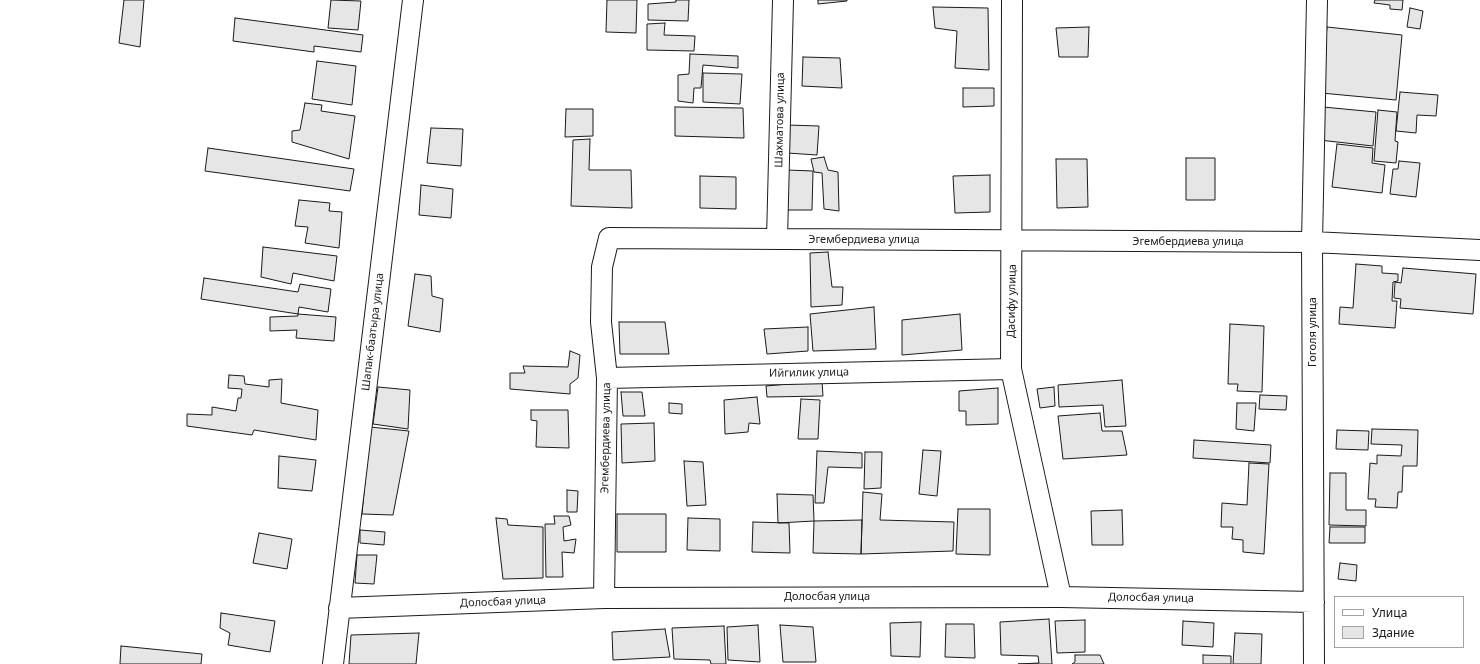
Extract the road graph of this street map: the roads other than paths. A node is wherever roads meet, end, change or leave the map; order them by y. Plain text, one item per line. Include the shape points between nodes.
1 (412, 0) edge
2 (783, 0) edge
3 (1012, 0) edge
4 (1317, 0) edge
5 (777, 239) junction
6 (1013, 241) junction
7 (1312, 242) junction
8 (1480, 250) edge
9 (1011, 369) junction
10 (607, 378) junction
11 (1062, 597) junction
12 (604, 598) junction
13 (1314, 602) junction
14 (339, 608) junction
15 (333, 664) edge
16 (1314, 664) edge

1 - 14 street, Шапак-баатыра улица
2 - 5 street, Шахматова улица
3 - 6 street, Дасифу улица
4 - 7 street, Гоголя улица
5 - 6 street, Эгембердиева улица
5 - 10 street, Эгембердиева улица via 609,238 602,267 601,322
6 - 7 street, Эгембердиева улица
6 - 9 street, Дасифу улица
7 - 8 street, Эгембердиева улица
7 - 13 street, Гоголя улица
9 - 10 street, Ийгилик улица
9 - 11 street, Дасифу улица
10 - 12 street, Эгембердиева улица
11 - 12 street, Долосбая улица
11 - 13 street, Долосбая улица
12 - 14 street, Долосбая улица
13 - 16 street, Гоголя улица
14 - 15 street, Шапак-баатыра улица

